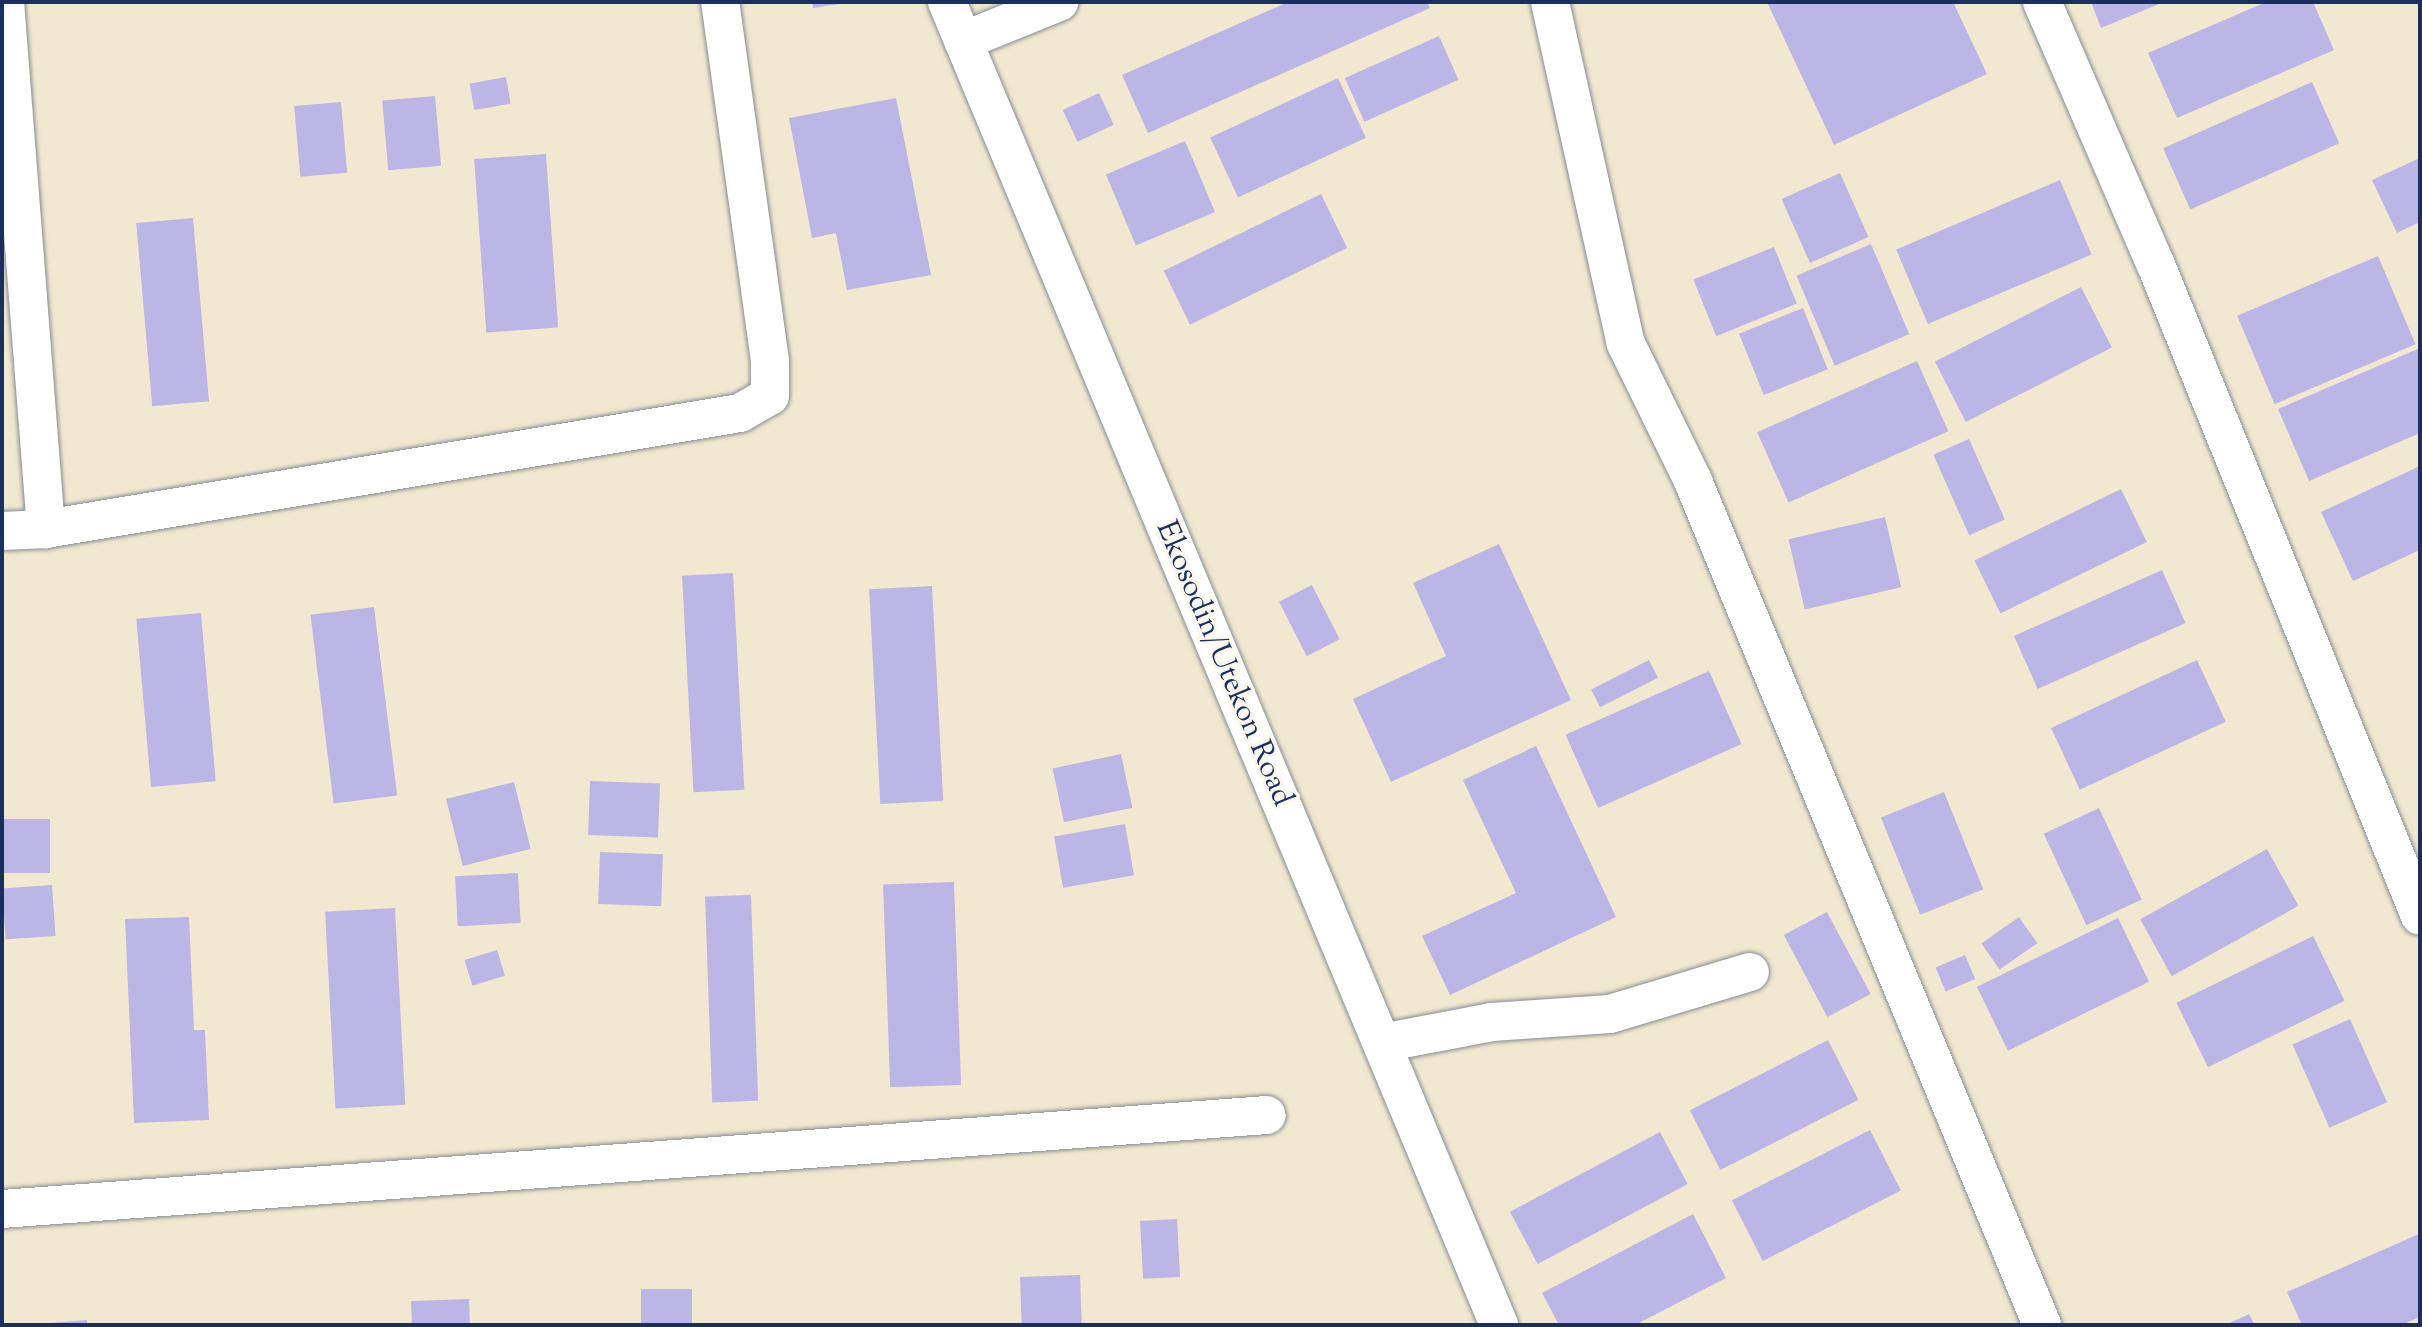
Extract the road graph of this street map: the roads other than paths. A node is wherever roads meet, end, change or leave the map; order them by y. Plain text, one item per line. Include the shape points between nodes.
1 (5, 2) edge
2 (720, 2) edge
3 (947, 2) edge
4 (1059, 2) edge
5 (1550, 2) edge
6 (2042, 2) edge
7 (963, 41) junction
8 (46, 529) junction
9 (2, 531) edge
10 (2420, 916) edge
11 (1750, 972) dead end
12 (1382, 1044) junction
13 (1267, 1115) dead end
14 (2, 1209) edge
15 (1499, 1325) edge
16 (2042, 1325) edge

1 - 8 street
2 - 8 street via 770,361 770,396 740,413
3 - 7 street, Ekosodin/Utekon Road
4 - 7 street
5 - 16 street via 1626,344 1693,481
6 - 10 street via 2156,265
7 - 12 street, Ekosodin/Utekon Road
8 - 9 street
11 - 12 street via 1610,1014 1492,1022
12 - 15 street, Ekosodin/Utekon Road
13 - 14 street

